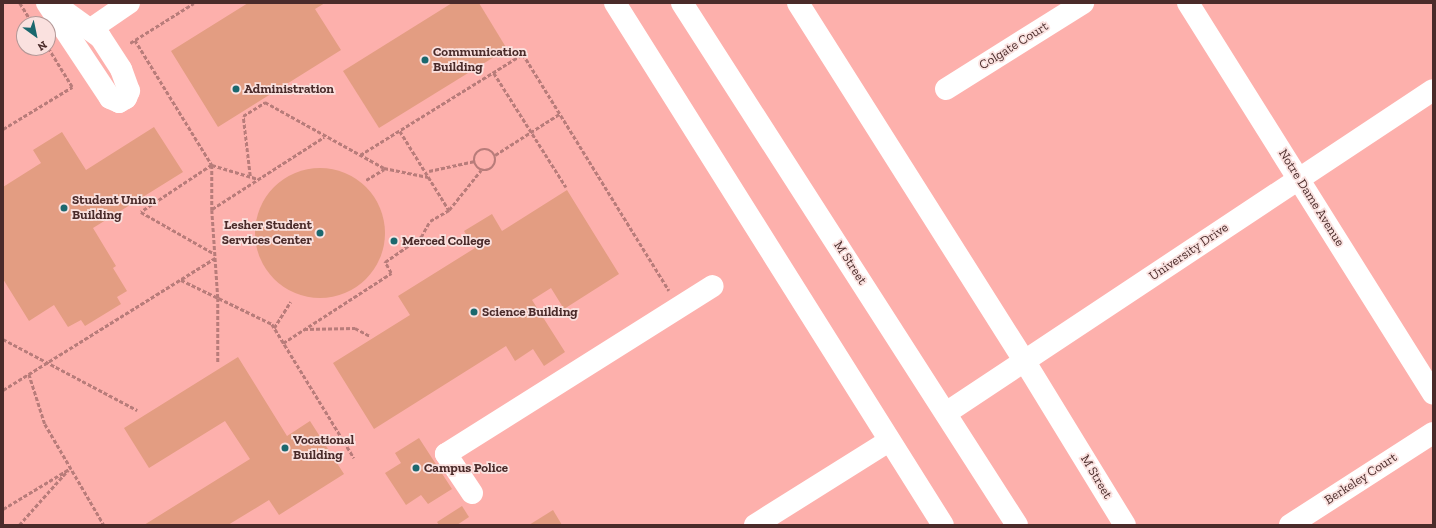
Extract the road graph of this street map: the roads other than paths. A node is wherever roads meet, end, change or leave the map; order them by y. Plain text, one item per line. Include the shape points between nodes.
1 (47, 3) edge
2 (53, 3) edge
3 (129, 3) edge
4 (615, 3) edge
5 (682, 3) edge
6 (798, 3) edge
7 (1082, 3) edge
8 (1188, 3) edge
9 (91, 29) junction
10 (946, 89) dead end
11 (1433, 90) edge
12 (1298, 178) junction
13 (713, 286) dead end
14 (1025, 362) junction
15 (1433, 394) edge
16 (946, 413) junction
17 (1433, 432) edge
18 (890, 440) junction
19 (472, 493) dead end
20 (755, 525) edge
21 (943, 525) edge
22 (1017, 525) edge
23 (1125, 525) edge
24 (1290, 525) edge

1 - 9 street via 101,87 110,98 119,102 126,98 129,91 127,81 107,46
2 - 9 street
3 - 9 street
4 - 18 street
5 - 16 street, M Street
6 - 14 street, M Street
7 - 10 street, Colgate Court
8 - 12 street, Notre Dame Avenue
11 - 12 street, University Drive
12 - 14 street, University Drive
12 - 15 street, Notre Dame Avenue
13 - 19 street via 446,454
14 - 16 street, University Drive
14 - 23 street, M Street
16 - 22 street, M Street
17 - 24 street, Berkeley Court
18 - 20 street
18 - 21 street

